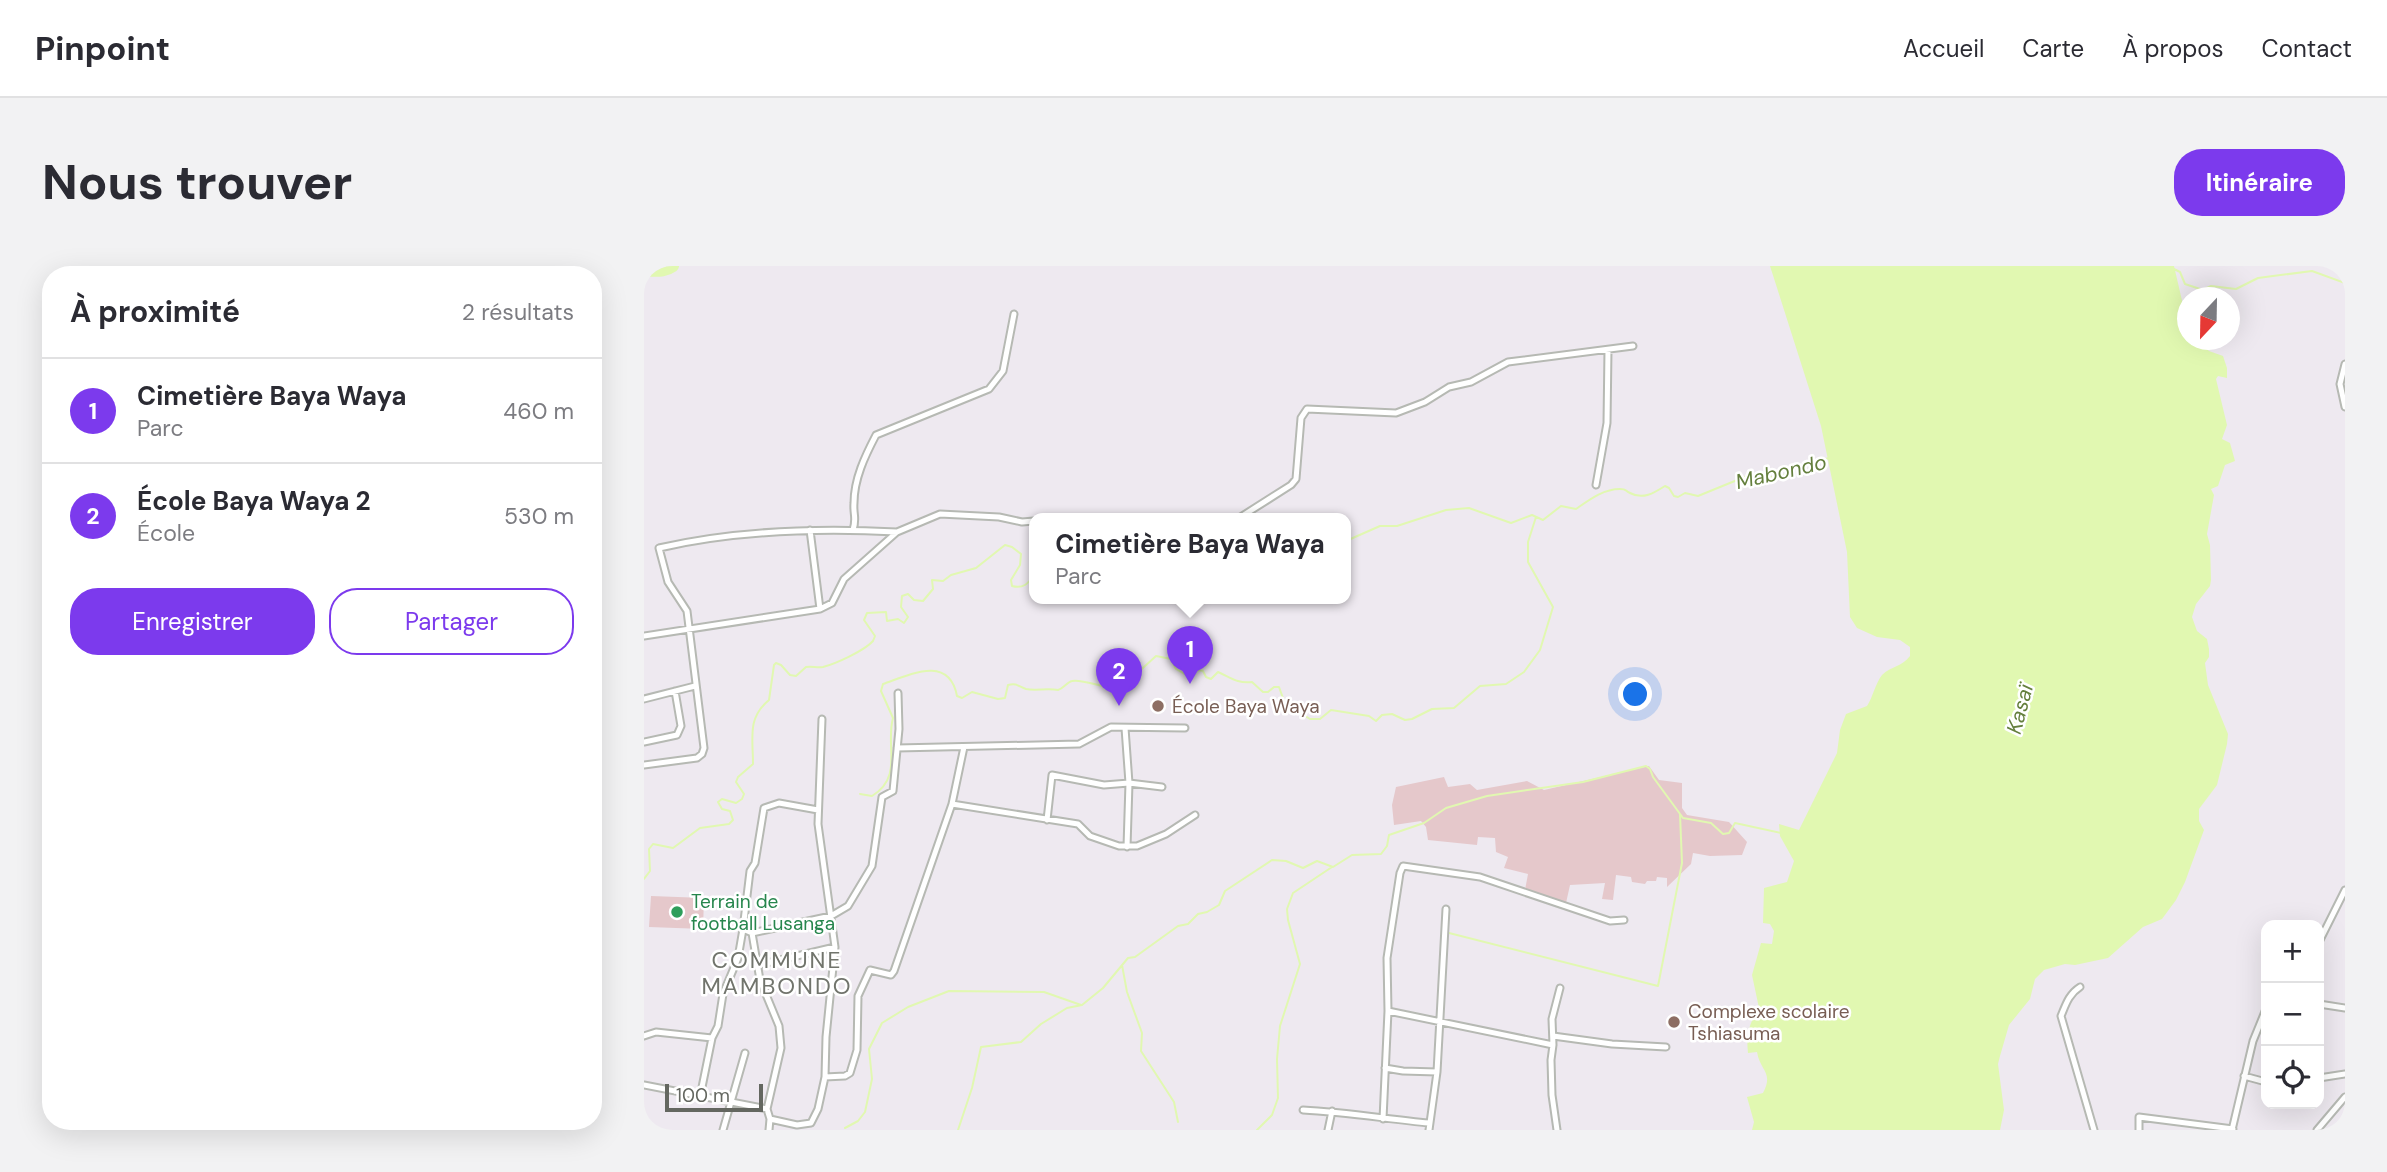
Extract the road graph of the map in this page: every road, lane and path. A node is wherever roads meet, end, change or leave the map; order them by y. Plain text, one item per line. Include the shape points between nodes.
1 (1014, 314) dead end
2 (1633, 346) dead end
3 (1608, 349) junction
4 (2345, 364) edge
5 (2345, 407) edge
6 (1596, 485) dead end
7 (1247, 513) edge
8 (1029, 521) edge
9 (810, 530) junction
10 (853, 530) junction
11 (897, 532) junction
12 (820, 609) junction
13 (690, 630) junction
14 (644, 636) edge
15 (695, 686) junction
16 (675, 691) junction
17 (898, 693) dead end
18 (644, 699) edge
19 (822, 719) dead end
20 (1125, 728) junction
21 (1185, 729) dead end
22 (644, 742) edge
23 (964, 747) junction
24 (897, 748) junction
25 (644, 765) edge
26 (1129, 783) junction
27 (1162, 787) dead end
28 (952, 804) junction
29 (818, 810) junction
30 (1195, 815) dead end
31 (1047, 820) junction
32 (1127, 847) junction
33 (2345, 890) edge
34 (1446, 909) dead end
35 (831, 916) junction
36 (1624, 920) dead end
37 (743, 929) junction
38 (2324, 932) edge
39 (752, 933) junction
40 (835, 947) junction
41 (758, 965) junction
42 (2080, 987) dead end
43 (1560, 988) dead end
44 (2324, 1005) edge
45 (2345, 1008) edge
46 (1388, 1011) junction
47 (1440, 1021) junction
48 (2261, 1021) edge
49 (644, 1036) edge
50 (1553, 1036) junction
51 (712, 1038) junction
52 (1553, 1045) junction
53 (1666, 1047) dead end
54 (745, 1053) dead end
55 (1385, 1068) junction
56 (1437, 1072) junction
57 (2345, 1074) edge
58 (2244, 1076) junction
59 (2324, 1076) edge
60 (825, 1077) junction
61 (2261, 1081) edge
62 (644, 1086) edge
63 (700, 1097) junction
64 (2345, 1097) edge
65 (731, 1103) junction
66 (766, 1109) junction
67 (1303, 1110) dead end
68 (1332, 1111) junction
69 (770, 1119) junction
70 (1383, 1119) junction
71 (1429, 1123) junction
72 (811, 1126) edge
73 (2233, 1129) edge
74 (723, 1130) edge
75 (769, 1130) edge
76 (1328, 1130) edge
77 (1429, 1130) edge
78 (1557, 1130) edge
79 (2094, 1130) edge
80 (2139, 1130) edge
81 (2317, 1130) edge

1 - 10 street via 1003,371 989,390 876,435 861,464
2 - 3 street
3 - 6 street via 1606,423
3 - 7 street via 1508,362 1396,413 1307,409 1301,418 1296,479
4 - 5 street via 2340,384
8 - 11 street via 940,514
9 - 10 street
9 - 12 street
9 - 13 street via 692,540 659,548 668,582 687,611
10 - 11 street
11 - 12 street via 844,579 832,603
12 - 13 street
13 - 14 street
13 - 15 street
15 - 16 street
15 - 25 street via 702,754
16 - 18 street
16 - 22 street via 681,726 677,735
17 - 24 street
19 - 29 street
20 - 21 street
20 - 23 street via 1111,727 1079,744
20 - 26 street
23 - 24 street
23 - 28 street
24 - 35 street via 893,791 882,797 872,866 848,906
26 - 27 street
26 - 31 street via 1104,785 1052,775
26 - 32 street
28 - 31 street
28 - 60 street via 894,971 891,975 870,971 858,996 857,1050 849,1073
29 - 35 street
29 - 37 street via 779,803 764,808
30 - 32 street via 1166,834
31 - 32 street via 1078,824 1090,836
33 - 38 street
34 - 47 street
35 - 39 street
35 - 40 street
36 - 46 street via 1611,921 1480,877 1403,866 1387,958
37 - 39 street
37 - 51 street
39 - 41 street
40 - 41 street
40 - 60 street
41 - 66 street via 779,1026 781,1048
42 - 79 street via 2067,1000 2061,1016
43 - 50 street
44 - 45 street
46 - 47 street
46 - 55 street
47 - 52 street
47 - 56 street
48 - 58 street
49 - 51 street via 656,1032
50 - 52 street
50 - 53 street
51 - 63 street
52 - 78 street
54 - 65 street
55 - 56 street
55 - 70 street
56 - 71 street
57 - 59 street
58 - 61 street
58 - 73 street
60 - 72 street
62 - 63 street
63 - 65 street
64 - 81 street
65 - 66 street
65 - 74 street
66 - 69 street
67 - 68 street
68 - 70 street
68 - 76 street
69 - 72 street
69 - 75 street
70 - 71 street
71 - 77 street
73 - 80 street via 2139,1117

